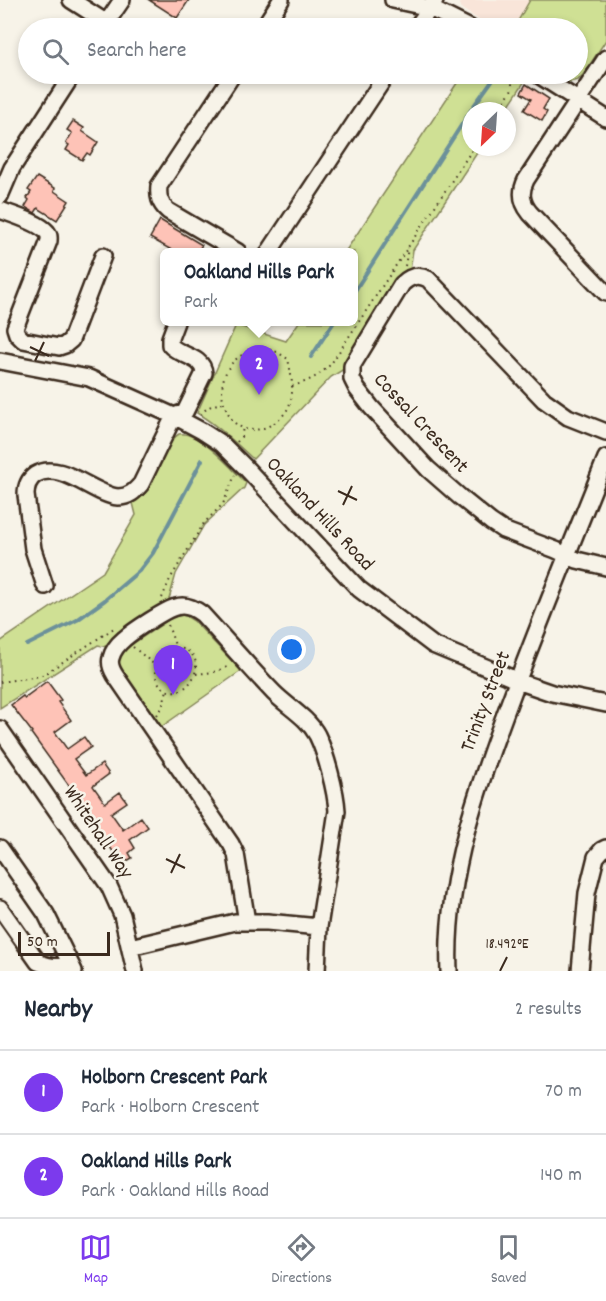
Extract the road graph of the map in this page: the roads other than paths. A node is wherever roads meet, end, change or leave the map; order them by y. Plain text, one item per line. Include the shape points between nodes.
1 (71, 0) edge
2 (122, 0) edge
3 (281, 0) edge
4 (393, 0) edge
5 (433, 4) edge
6 (95, 18) edge
7 (110, 18) edge
8 (269, 18) edge
9 (423, 18) edge
10 (455, 18) edge
11 (606, 58) edge
12 (67, 84) edge
13 (226, 84) edge
14 (380, 84) edge
15 (553, 84) edge
16 (578, 100) junction
17 (606, 118) edge
18 (0, 196) edge
19 (0, 210) edge
20 (231, 248) edge
21 (272, 248) edge
22 (103, 256) dead end
23 (606, 293) edge
24 (174, 326) edge
25 (0, 361) edge
26 (174, 416) junction
27 (606, 432) edge
28 (606, 458) edge
29 (567, 556) junction
30 (606, 567) edge
31 (45, 586) dead end
32 (518, 680) junction
33 (606, 704) edge
34 (0, 729) edge
35 (0, 848) edge
36 (606, 848) edge
37 (0, 908) edge
38 (247, 922) junction
39 (320, 927) junction
40 (130, 947) junction
41 (73, 968) edge
42 (135, 971) edge
43 (317, 971) edge
44 (448, 971) edge
45 (580, 971) edge

1 - 6 street
2 - 7 street
3 - 8 street
4 - 5 street
5 - 9 street
5 - 10 street
11 - 16 street
12 - 18 street via 12,168
13 - 20 street via 158,193 168,211
14 - 21 street
15 - 16 street
16 - 17 street
16 - 23 street via 523,185 522,196 530,213
19 - 22 street via 37,225 50,239 15,328 23,340 59,347 71,340
24 - 26 street via 170,345 195,359 205,370 185,412
25 - 26 street, Oakland Hills Road via 89,378
26 - 31 street via 141,483 126,496 114,496 61,473 44,471 33,477 26,495 33,549
26 - 32 street, Oakland Hills Road via 222,444 359,589 409,628 433,645
27 - 29 street, Cossal Crescent via 568,417 544,400 428,279 420,276 410,277 402,284 352,366 352,379 371,407 460,498 503,530
28 - 29 street, Trinity Street
29 - 30 street
29 - 32 street, Trinity Street
32 - 33 street, Oakland Hills Road via 552,693
32 - 44 street, Trinity Street via 485,766 465,836 453,901
34 - 40 street, Whitehall Way via 109,886
35 - 41 street via 46,915
36 - 45 street via 596,856 586,893
37 - 41 street via 38,962
38 - 39 street
38 - 39 street via 231,844 115,675 110,662 115,648 127,637 175,607 197,610 316,734 337,800
38 - 40 street
39 - 43 street
40 - 42 street, Whitehall Way

